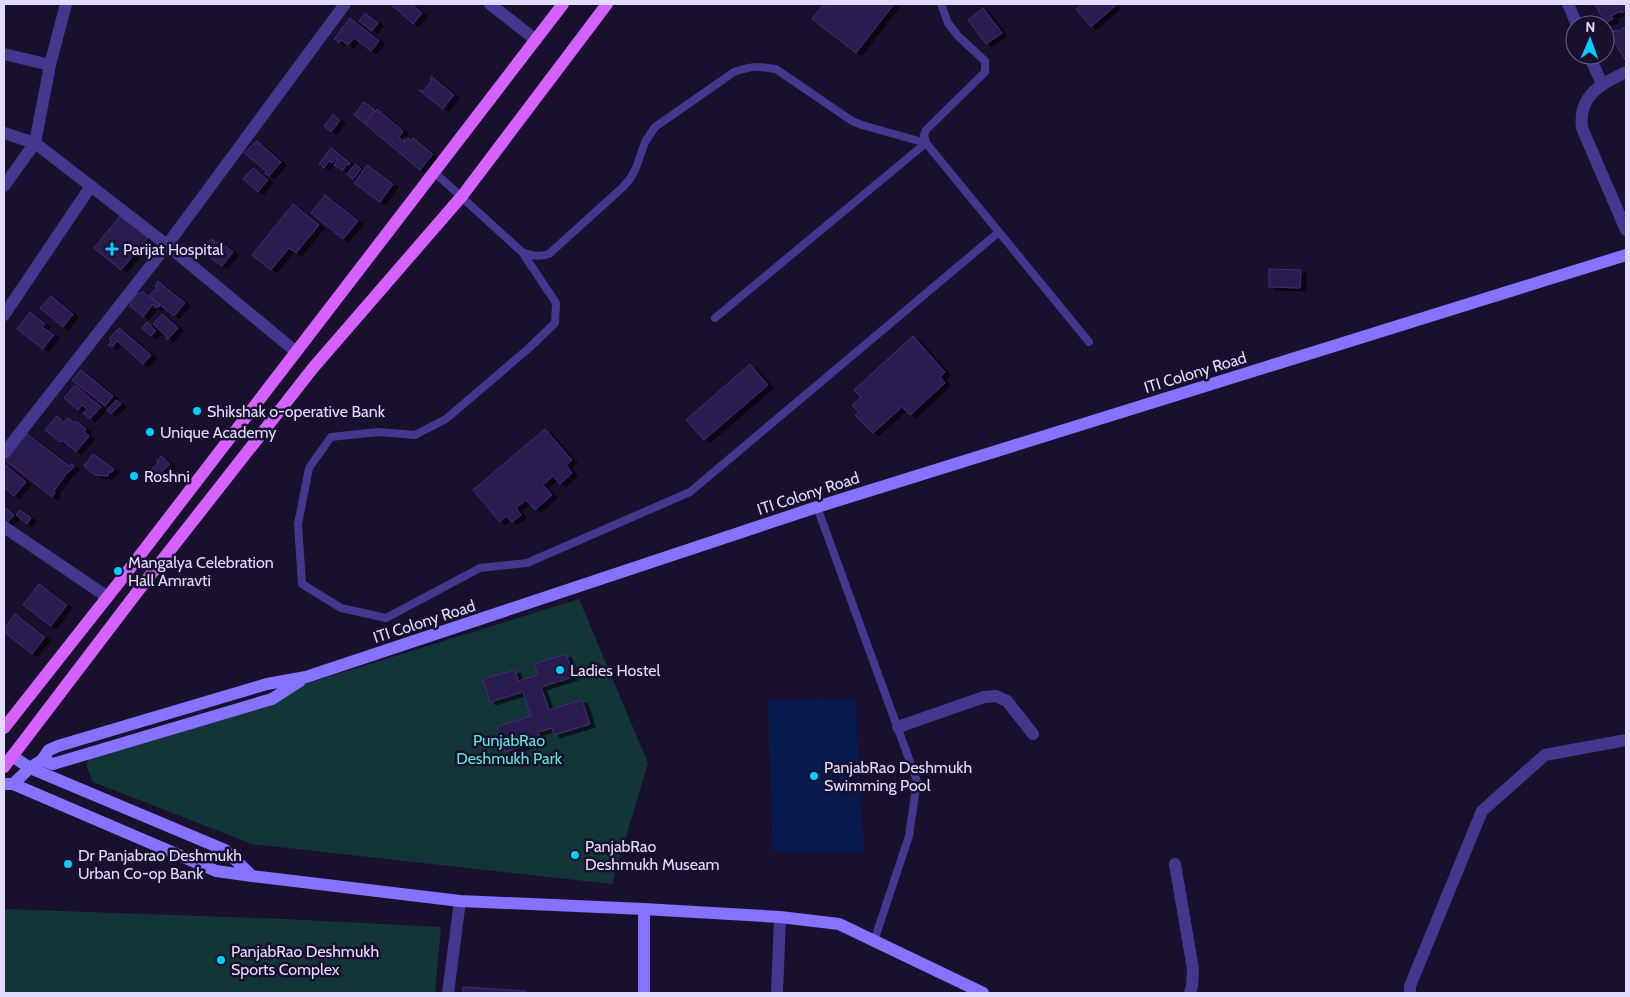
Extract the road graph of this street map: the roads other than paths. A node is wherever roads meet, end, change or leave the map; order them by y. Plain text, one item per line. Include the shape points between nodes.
1 (66, 4) edge
2 (345, 4) edge
3 (490, 4) edge
4 (563, 4) edge
5 (607, 4) edge
6 (941, 4) edge
7 (536, 40) junction
8 (4, 54) edge
9 (50, 65) junction
10 (1593, 65) edge
11 (1626, 72) edge
12 (1602, 84) junction
13 (4, 133) edge
14 (35, 143) junction
15 (926, 143) junction
16 (434, 172) junction
17 (4, 186) edge
18 (91, 186) junction
19 (462, 196) junction
20 (1626, 230) edge
21 (999, 232) junction
22 (167, 244) junction
23 (522, 252) junction
24 (1626, 255) edge
25 (4, 315) edge
26 (715, 318) dead end
27 (1089, 342) dead end
28 (295, 351) junction
29 (4, 453) edge
30 (817, 507) junction
31 (4, 527) edge
32 (124, 576) junction
33 (138, 591) junction
34 (106, 596) junction
35 (4, 728) edge
36 (898, 728) junction
37 (1033, 734) dead end
38 (1626, 740) edge
39 (7, 756) edge
40 (4, 766) edge
41 (30, 768) junction
42 (8, 784) edge
43 (1176, 864) dead end
44 (252, 876) junction
45 (460, 901) junction
46 (644, 909) junction
47 (780, 917) junction
48 (874, 941) junction
49 (448, 993) edge
50 (644, 993) edge
51 (777, 993) edge
52 (983, 993) edge
53 (1190, 993) edge
54 (1410, 993) edge

1 - 9 street
2 - 22 street
3 - 7 street
4 - 7 main road
5 - 19 main road
6 - 15 lane via 948,23 985,61 986,68 926,130
7 - 16 main road
8 - 9 street
9 - 14 street
10 - 12 street
11 - 12 street
12 - 20 street via 1585,101 1582,128
13 - 14 street
14 - 17 street
14 - 18 street
15 - 21 lane
15 - 23 lane via 852,121 776,69 748,67 734,72 655,127 645,142 630,179 549,254 533,256
15 - 26 lane
16 - 19 lane
16 - 28 main road
18 - 22 street
18 - 25 street
19 - 23 lane
19 - 33 main road via 313,368
21 - 23 lane via 690,492 527,562 480,568 386,618 341,608 302,584 298,524 309,468 331,437 378,432 415,435 446,419 555,323 556,303
21 - 27 lane
22 - 28 street
22 - 29 street
24 - 30 street, ITI Colony Road
28 - 32 main road
30 - 36 lane
30 - 41 street, ITI Colony Road via 306,677 267,684 58,746
31 - 34 street
32 - 33 main road
32 - 34 main road
33 - 39 main road
34 - 35 main road
36 - 37 street via 984,697 996,696 1007,701
36 - 48 lane via 917,781 909,836
38 - 54 street via 1545,755 1482,811 1410,986
39 - 40 main road
39 - 41 street
41 - 42 street, ITI Colony Road
41 - 44 street via 225,850
42 - 44 street via 216,871
43 - 53 street via 1193,969
44 - 45 street
45 - 46 street
45 - 49 street
46 - 47 street
46 - 50 street
47 - 48 street via 839,924
47 - 51 street
48 - 52 street

